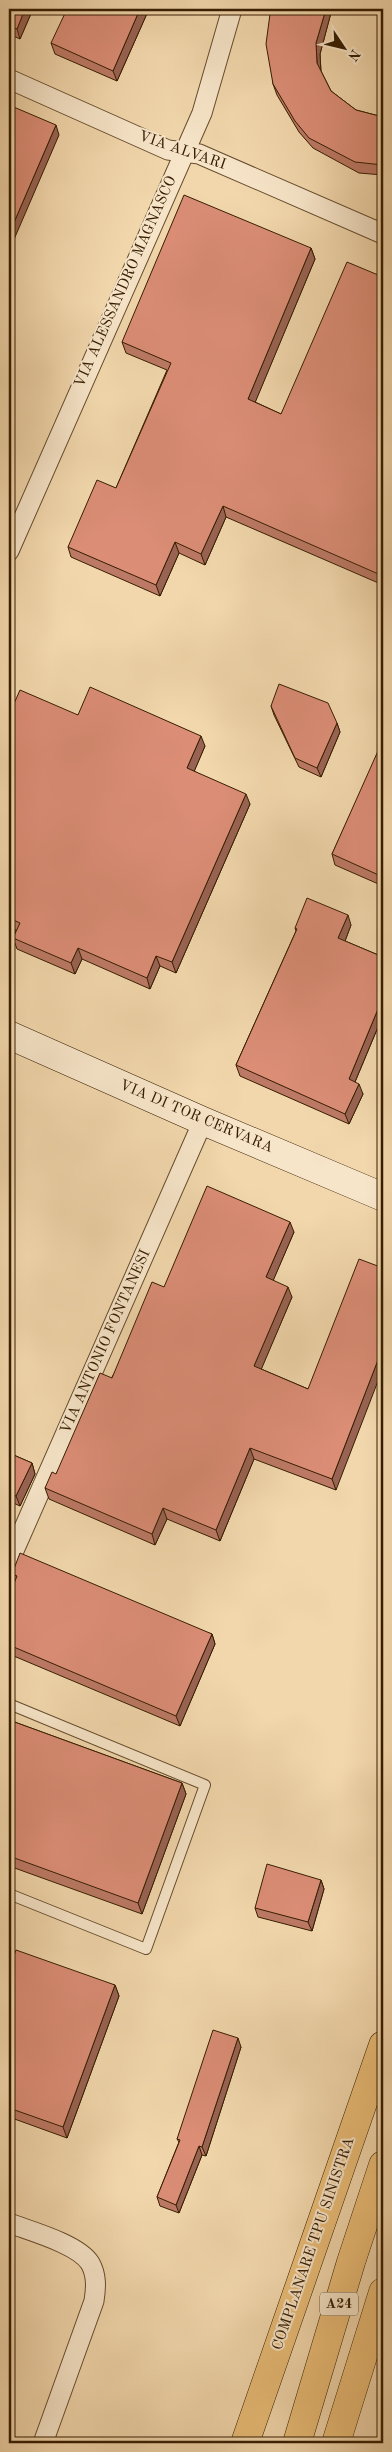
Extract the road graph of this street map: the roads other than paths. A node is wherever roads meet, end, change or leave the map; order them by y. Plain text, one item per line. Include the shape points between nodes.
1 (232, 9) edge
2 (9, 79) edge
3 (183, 152) junction
4 (383, 234) edge
5 (9, 551) edge
6 (9, 1035) edge
7 (203, 1121) junction
8 (383, 1197) edge
9 (9, 1562) edge
10 (9, 1704) edge
11 (9, 1894) edge
12 (383, 2045) edge
13 (383, 2165) edge
14 (9, 2223) edge
15 (383, 2292) edge
16 (43, 2443) edge
17 (245, 2443) edge
18 (297, 2443) edge
19 (336, 2443) edge

1 - 3 street, VIA ALESSANDRO MAGNASCO via 202,113
2 - 3 street, VIA ALVARI via 168,150
3 - 4 street, VIA ALVARI via 199,154
3 - 5 street, VIA ALESSANDRO MAGNASCO
6 - 7 street, VIA DI TOR CERVARA
7 - 8 street, VIA DI TOR CERVARA
7 - 9 street, VIA ANTONIO FONTANESI
10 - 11 lane via 205,1785 146,1949
12 - 17 highway, COMPLANARE TPU SINISTRA
13 - 18 highway, A24
14 - 16 street via 84,2255 95,2275 94,2301
15 - 19 highway, A24

